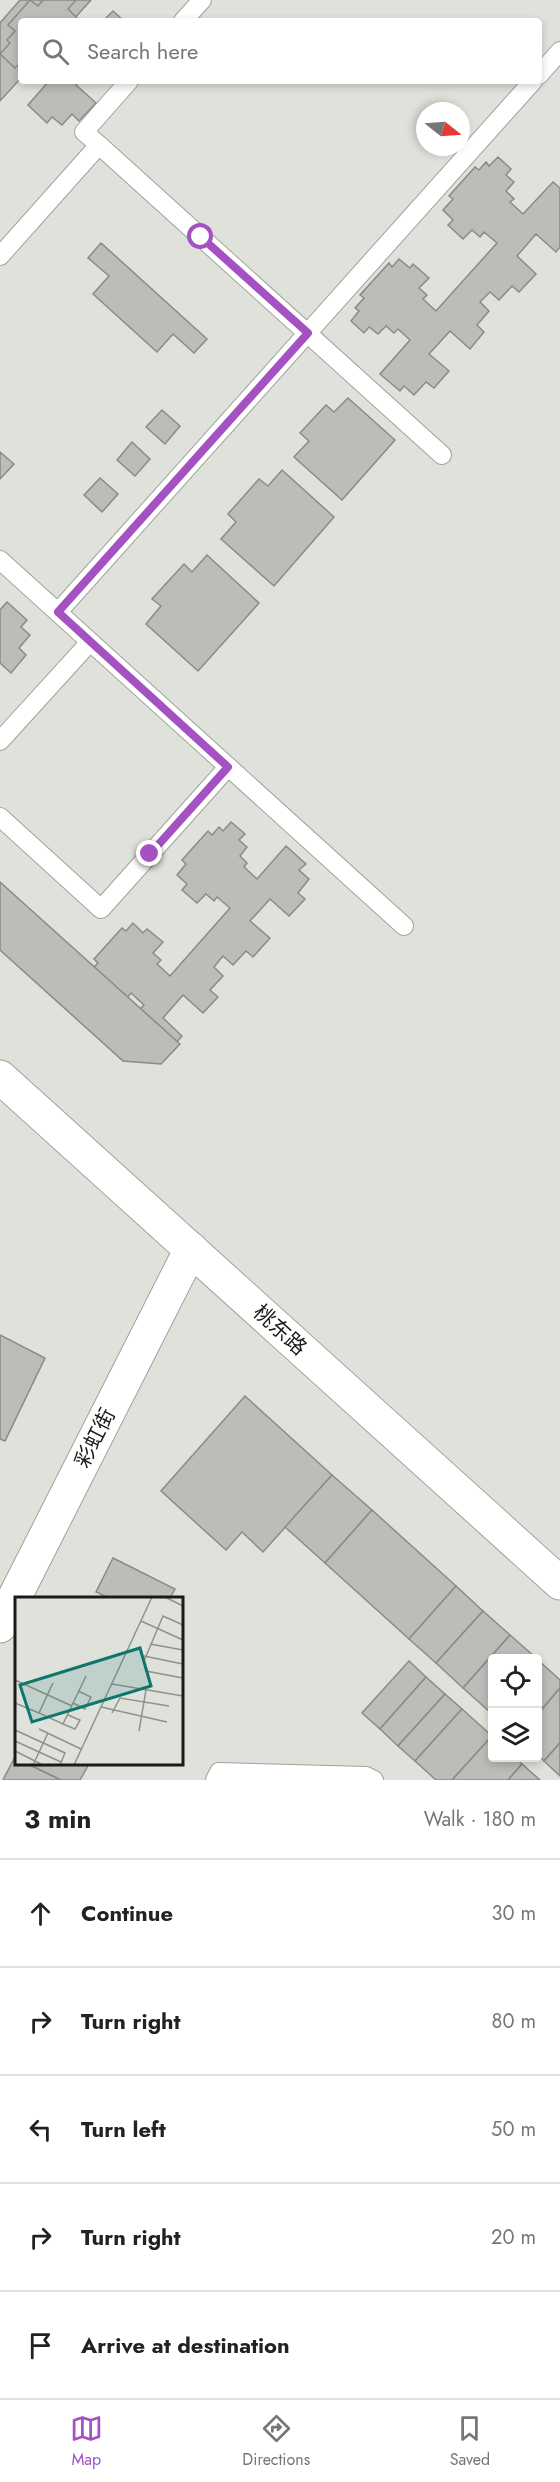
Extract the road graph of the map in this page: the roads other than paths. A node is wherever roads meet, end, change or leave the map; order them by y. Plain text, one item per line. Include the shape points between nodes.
1 (201, 0) edge
2 (186, 18) edge
3 (560, 51) edge
4 (542, 72) edge
5 (126, 84) edge
6 (530, 84) edge
7 (99, 145) junction
8 (0, 256) edge
9 (308, 333) junction
10 (442, 455) dead end
11 (0, 560) edge
12 (58, 612) junction
13 (90, 642) junction
14 (0, 741) edge
15 (228, 767) junction
16 (0, 817) edge
17 (404, 926) dead end
18 (0, 1077) edge
19 (191, 1249) junction
20 (560, 1583) edge
21 (0, 1626) edge
22 (215, 1780) edge
23 (375, 1780) edge

1 - 2 lane
3 - 4 lane
5 - 7 lane via 84,132
6 - 9 lane
7 - 8 lane
7 - 9 lane
9 - 10 lane
9 - 12 lane
11 - 12 lane
12 - 13 lane
13 - 14 lane
13 - 15 lane
15 - 16 lane via 101,909
15 - 17 lane
18 - 19 street, 桃东路
19 - 20 street, 桃东路
19 - 21 street, 彩虹街
22 - 23 lane via 219,1772 366,1776

